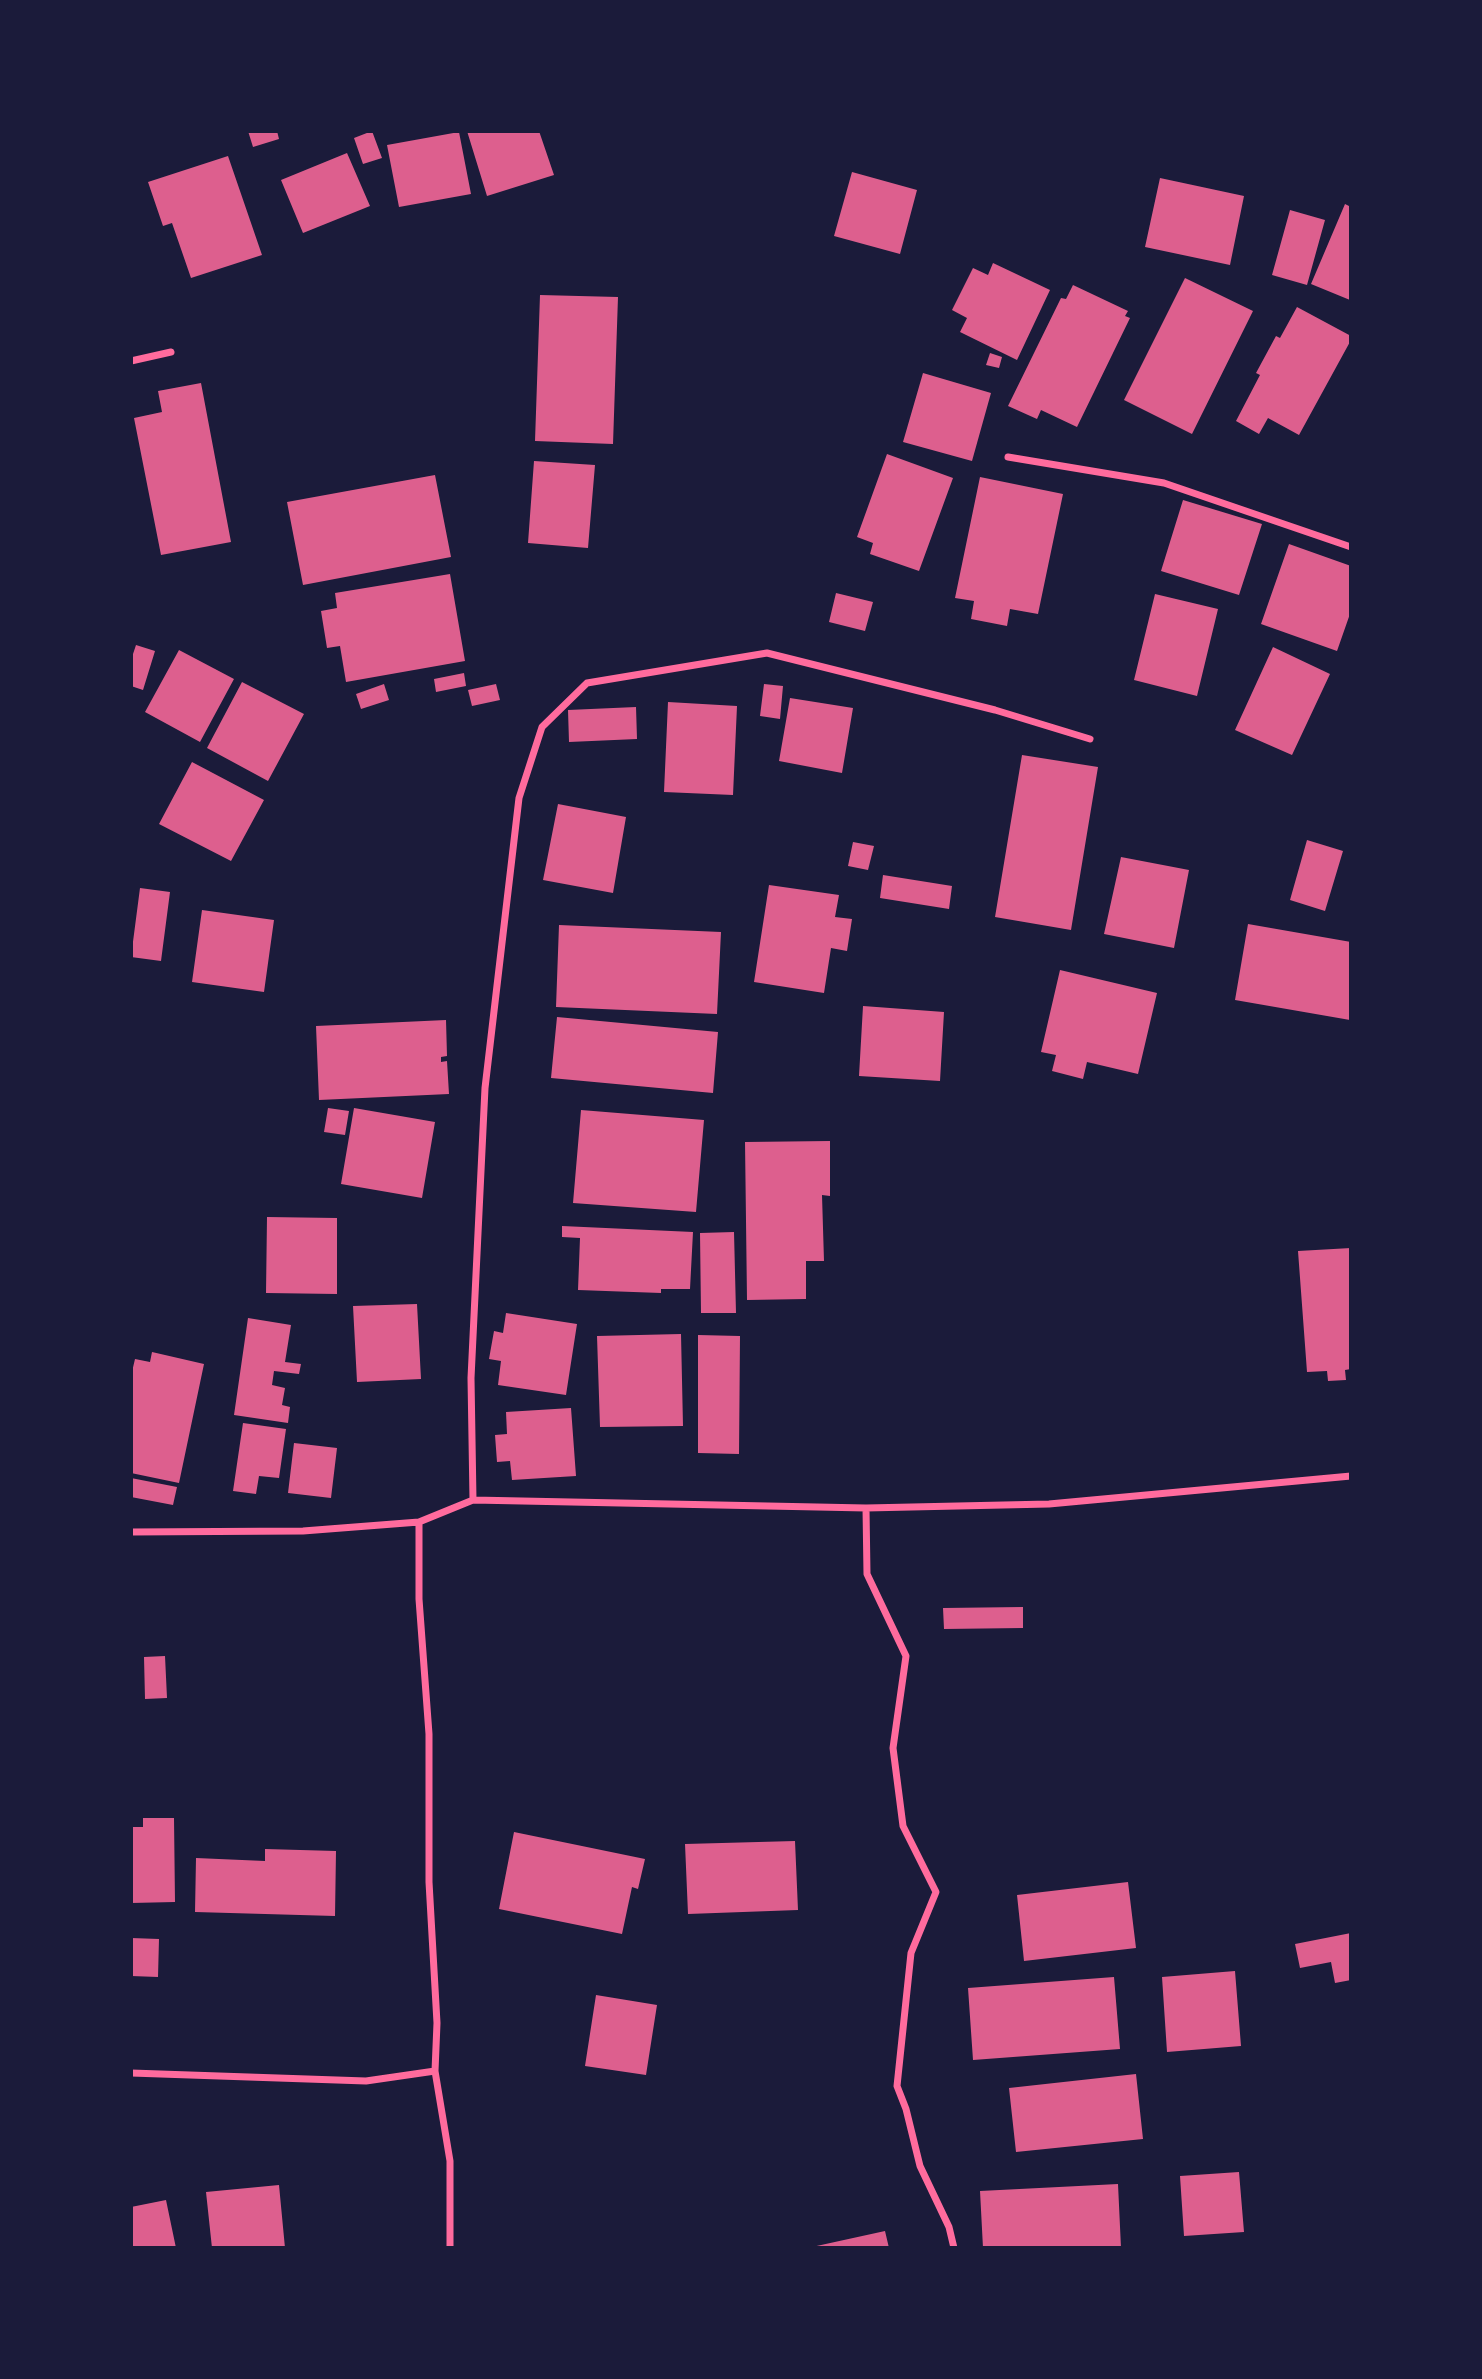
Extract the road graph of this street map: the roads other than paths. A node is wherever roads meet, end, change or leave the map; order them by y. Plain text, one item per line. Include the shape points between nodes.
1 (171, 352) dead end
2 (131, 361) edge
3 (1008, 457) dead end
4 (1351, 547) edge
5 (1090, 738) dead end
6 (1351, 1476) edge
7 (473, 1500) junction
8 (866, 1508) junction
9 (419, 1522) junction
10 (131, 1532) edge
11 (435, 2071) junction
12 (131, 2073) edge
13 (450, 2248) edge
14 (954, 2248) edge

1 - 2 street
3 - 4 street via 1164,483
5 - 7 street via 766,653 587,683 542,727 519,799 485,1088 471,1378
6 - 8 street via 1049,1504
7 - 8 street
7 - 9 street
8 - 14 street via 867,1574 906,1656 893,1748 903,1826 936,1892 911,1953 897,2085 920,2166
9 - 10 street via 303,1531
9 - 11 street via 419,1599 429,1734
11 - 12 street via 366,2081
11 - 13 street via 450,2161

